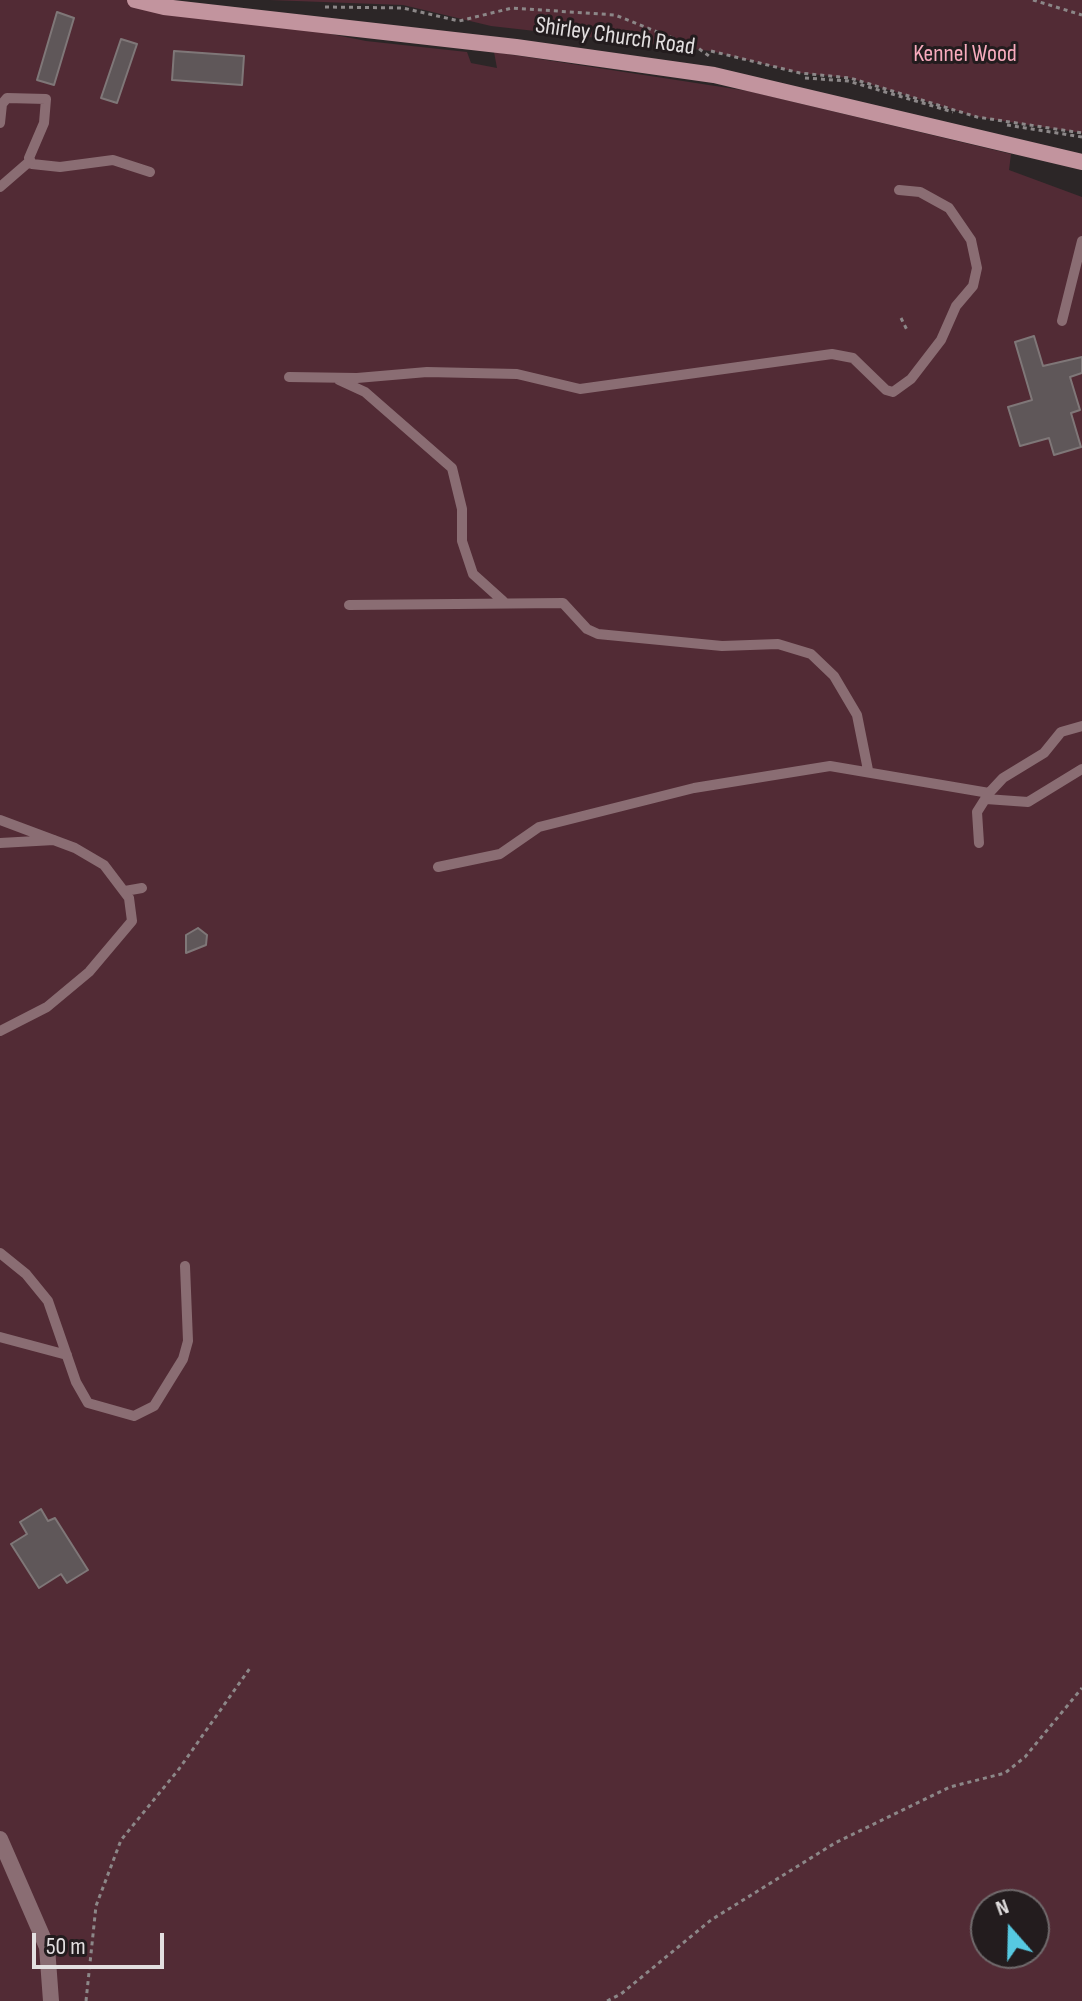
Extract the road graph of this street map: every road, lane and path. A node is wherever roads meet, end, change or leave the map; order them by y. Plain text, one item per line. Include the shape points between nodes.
1 (135, 0) edge
2 (1033, 0) edge
3 (1082, 15) edge
4 (711, 51) dead end
5 (0, 123) edge
6 (1082, 133) edge
7 (30, 161) junction
8 (1082, 162) edge
9 (150, 172) dead end
10 (0, 187) edge
11 (899, 190) dead end
12 (1082, 241) edge
13 (901, 318) dead end
14 (1062, 321) dead end
15 (907, 330) dead end
16 (289, 377) dead end
17 (334, 377) junction
18 (503, 601) junction
19 (349, 605) dead end
20 (1082, 726) edge
21 (1082, 769) edge
22 (868, 770) junction
23 (987, 796) junction
24 (0, 820) edge
25 (55, 840) junction
26 (0, 843) edge
27 (979, 843) dead end
28 (438, 867) dead end
29 (142, 888) dead end
30 (125, 891) junction
31 (0, 1031) edge
32 (0, 1253) edge
33 (185, 1266) dead end
34 (0, 1337) edge
35 (67, 1355) junction
36 (250, 1668) dead end
37 (1082, 1688) edge
38 (0, 1839) edge
39 (51, 2001) edge
40 (86, 2001) edge
41 (607, 2001) edge

1 - 8 street, Shirley Church Road via 714,75
2 - 3 path
4 - 6 path via 800,73 850,78 977,117
5 - 7 lane via 7,98 46,99 44,123
7 - 9 lane via 60,167 113,160
7 - 10 lane
11 - 17 lane via 920,192 949,208 971,240 977,268 973,286 956,306 941,340 911,379 893,392 853,358 832,354 580,389 517,374
12 - 14 lane
13 - 15 path
16 - 17 lane
17 - 18 lane via 365,392 452,468 462,509 462,541 473,574
18 - 19 lane
18 - 22 lane via 563,603 587,629 608,636 722,646 778,644 811,654 834,676 857,715
20 - 23 lane via 1061,732 1044,753 1021,764
21 - 23 lane via 1028,802
22 - 23 lane
22 - 28 lane via 830,766 694,788 539,827 500,854
23 - 27 lane via 977,812
24 - 25 lane
25 - 26 lane
25 - 30 lane via 104,865
29 - 30 lane
30 - 31 lane via 132,913 128,930 47,1007
32 - 35 lane via 48,1301
33 - 35 lane via 188,1341 154,1406 134,1416 94,1407 76,1382
34 - 35 lane
36 - 40 path via 121,1840 96,1906
37 - 41 path via 1025,1757 1005,1773 950,1787 835,1843 711,1920
38 - 39 street via 47,1947

